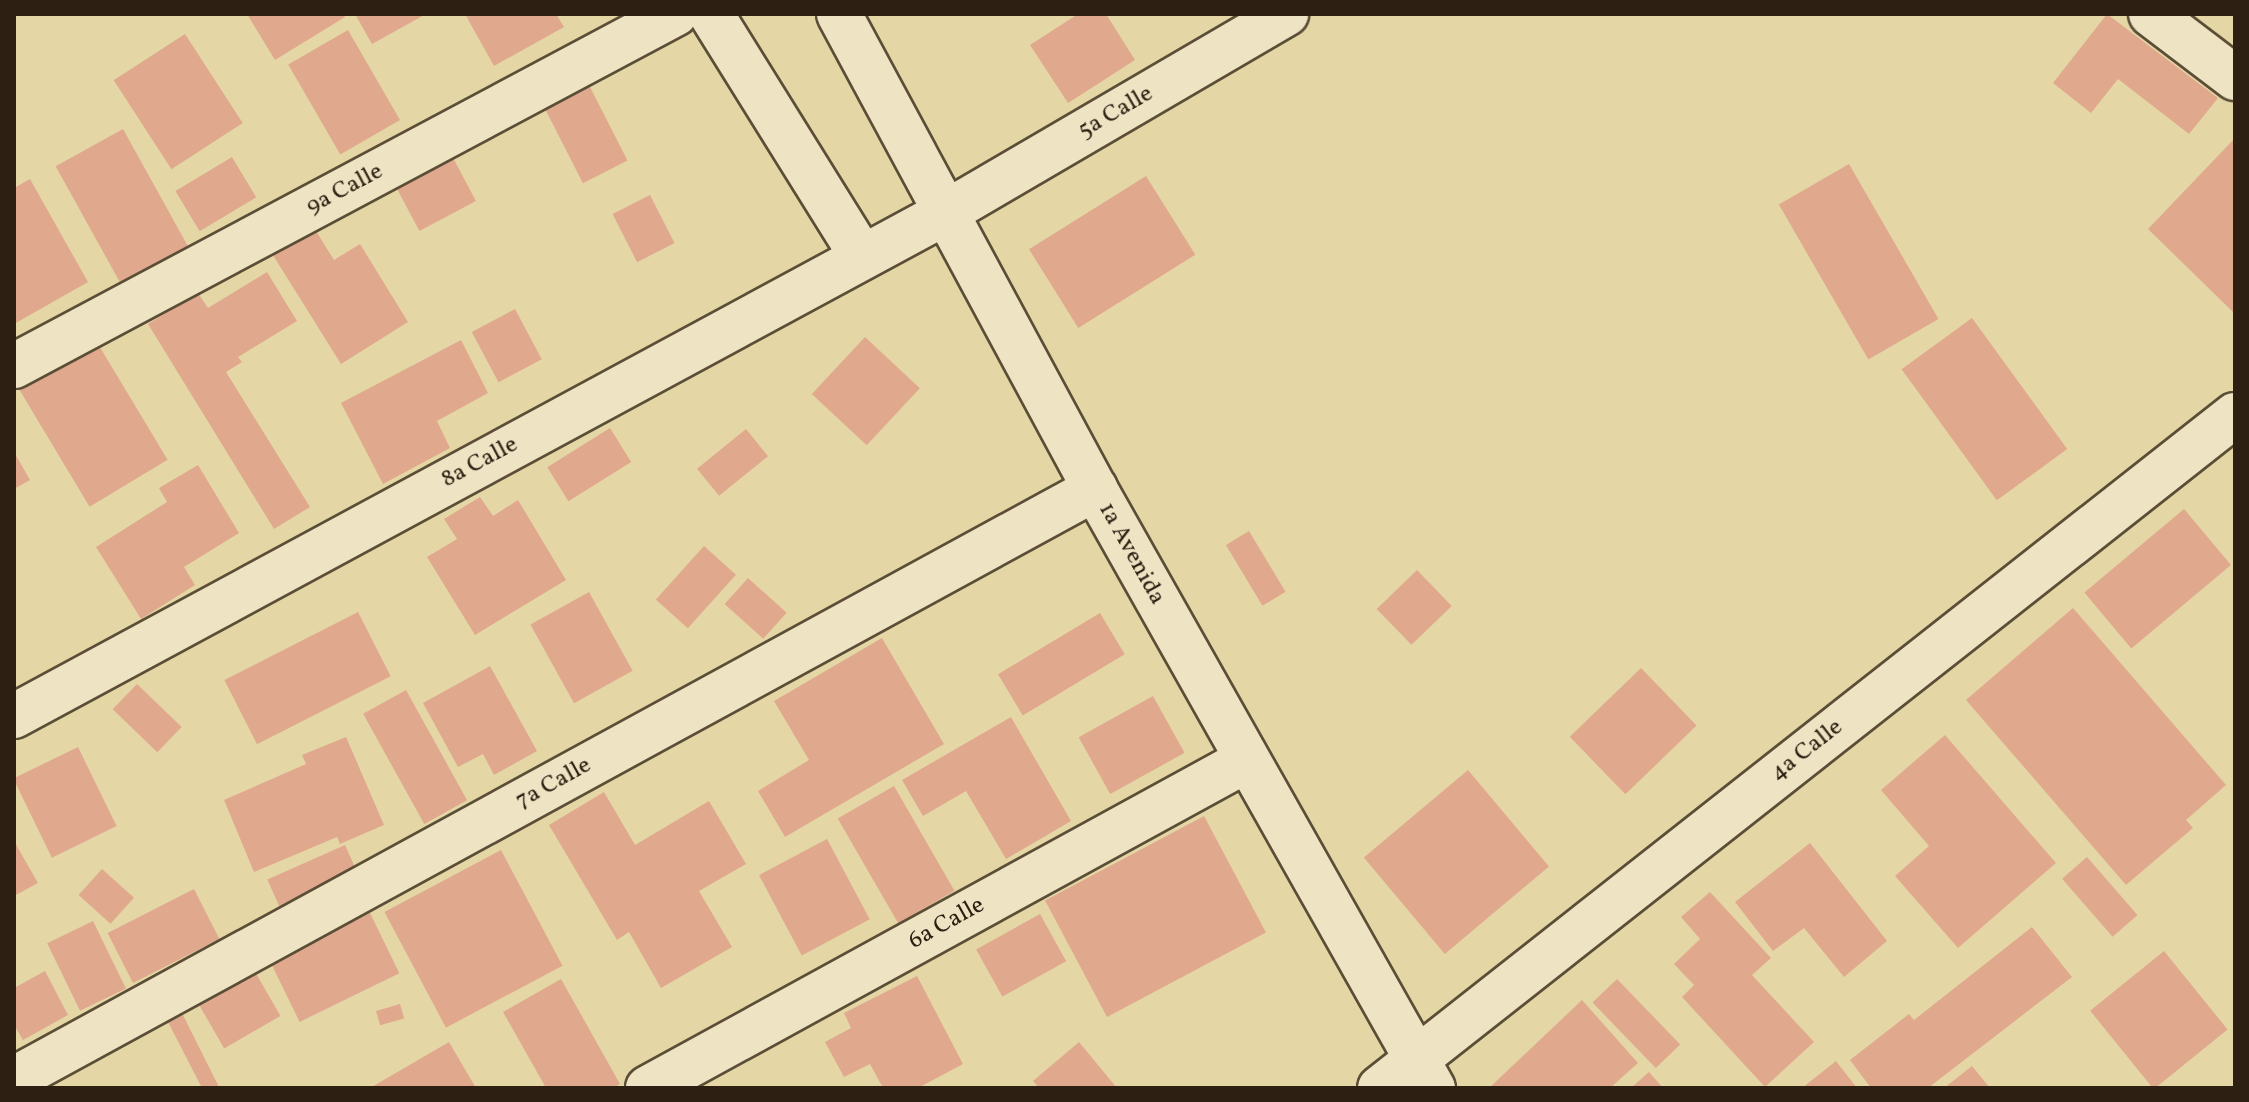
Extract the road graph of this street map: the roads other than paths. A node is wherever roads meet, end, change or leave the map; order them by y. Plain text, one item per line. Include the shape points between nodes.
1 (675, 14) edge
2 (711, 14) edge
3 (839, 14) edge
4 (1286, 14) edge
5 (2151, 14) edge
6 (2235, 78) edge
7 (947, 212) junction
8 (862, 257) junction
9 (14, 366) edge
10 (2235, 415) edge
11 (1095, 489) junction
12 (14, 716) edge
13 (1245, 761) junction
14 (1425, 1073) edge
15 (14, 1079) edge
16 (648, 1088) edge
17 (1380, 1088) edge

1 - 9 street, 9a Calle
2 - 8 street
3 - 7 street, 1a Avenida
4 - 7 street, 5a Calle
5 - 6 street
7 - 8 street, 8a Calle
7 - 11 street, 1a Avenida
8 - 12 street, 8a Calle
10 - 14 street, 4a Calle
11 - 13 street, 1a Avenida
11 - 15 street, 7a Calle
13 - 14 street, 1a Avenida
13 - 16 street, 6a Calle
14 - 17 street, 4a Calle

